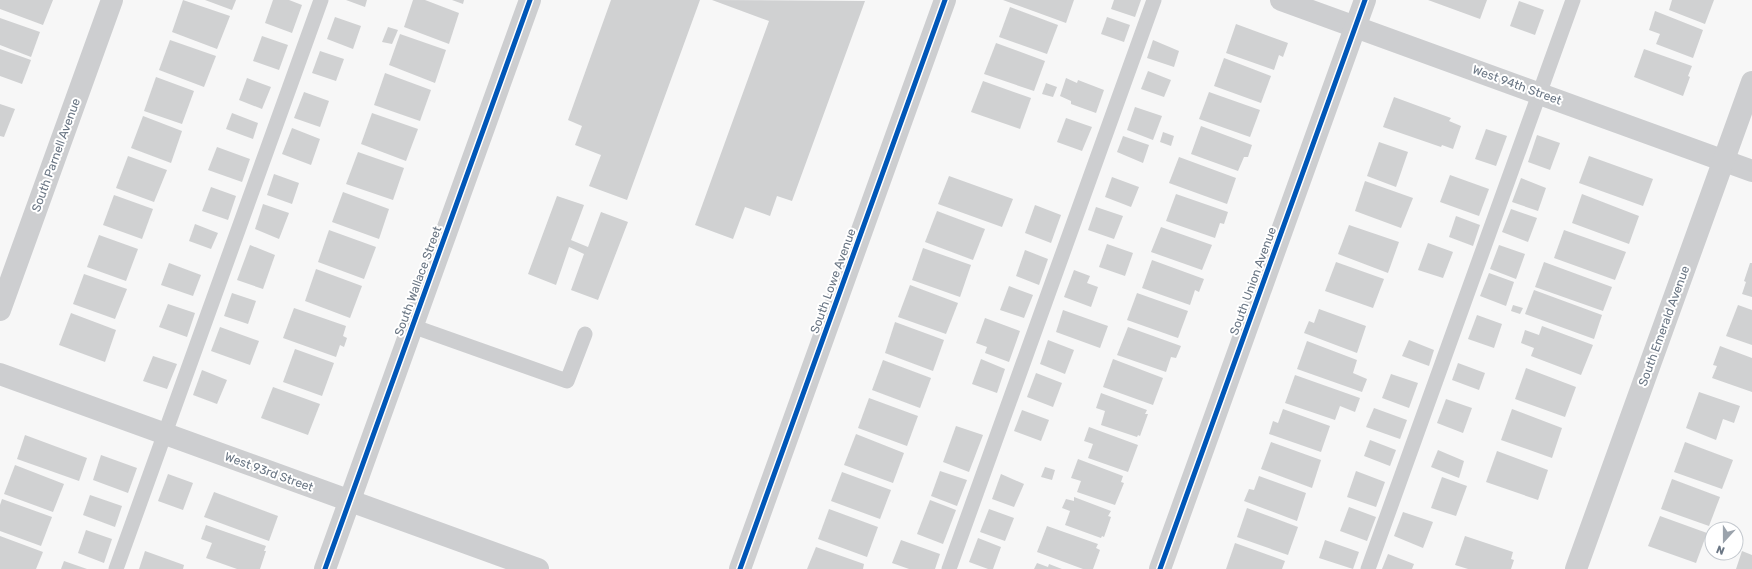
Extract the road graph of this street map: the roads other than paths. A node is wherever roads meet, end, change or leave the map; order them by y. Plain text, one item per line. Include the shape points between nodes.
1 (112, 0) edge
2 (321, 0) edge
3 (530, 0) edge
4 (945, 0) edge
5 (1154, 0) edge
6 (1281, 0) edge
7 (1365, 0) edge
8 (1573, 0) edge
9 (1355, 27) junction
10 (1752, 82) edge
11 (1539, 93) junction
12 (1724, 160) junction
13 (1752, 171) edge
14 (0, 310) edge
15 (412, 326) junction
16 (586, 334) dead end
17 (0, 374) edge
18 (165, 434) junction
19 (350, 501) junction
20 (533, 568) edge
21 (116, 569) edge
22 (325, 569) edge
23 (740, 569) edge
24 (949, 569) edge
25 (1160, 569) edge
26 (1368, 569) edge
27 (1576, 569) edge

1 - 14 street, South Parnell Avenue
2 - 18 lane
3 - 15 street, South Wallace Street
4 - 23 street, South Lowe Avenue
5 - 24 lane
6 - 9 street, West 94th Street
7 - 9 street, South Union Avenue
8 - 11 lane
9 - 11 street, West 94th Street
9 - 25 street, South Union Avenue
10 - 12 street, South Emerald Avenue
11 - 12 street, West 94th Street
11 - 26 lane
12 - 13 street, West 94th Street
12 - 27 street, South Emerald Avenue
15 - 16 lane via 567,381
15 - 19 street, South Wallace Street
17 - 18 street, West 93rd Street
18 - 19 street, West 93rd Street
18 - 21 lane
19 - 20 street, West 93rd Street
19 - 22 street, South Wallace Street

